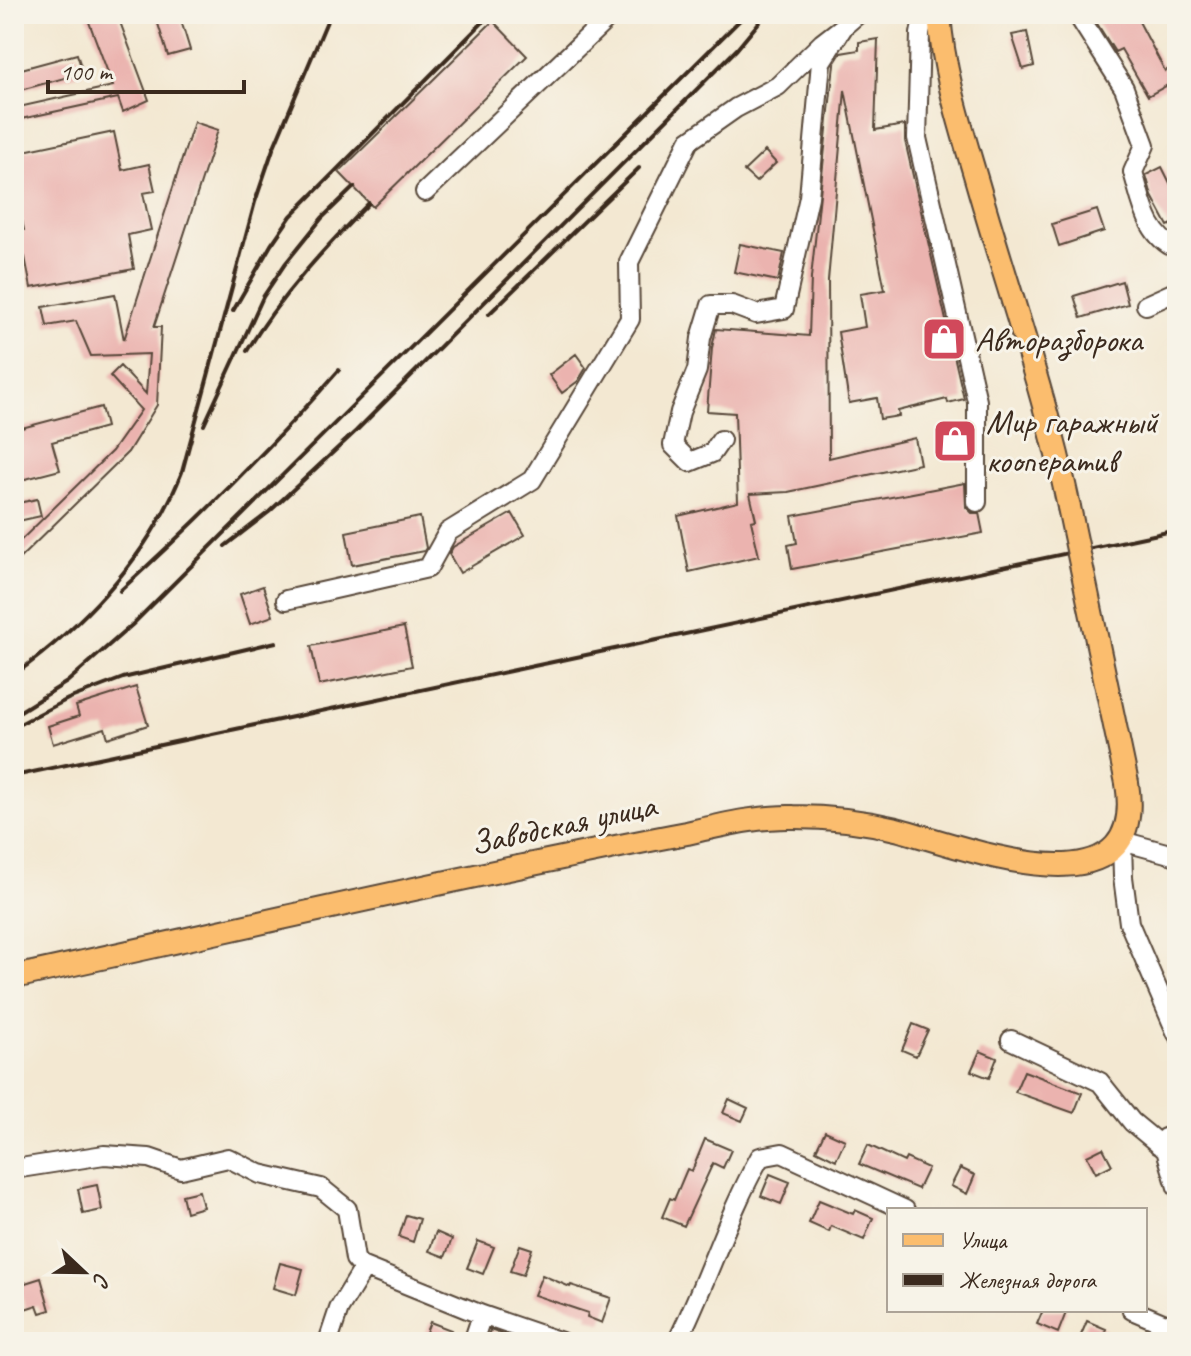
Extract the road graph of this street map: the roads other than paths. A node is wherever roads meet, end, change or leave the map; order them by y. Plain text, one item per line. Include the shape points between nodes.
1 (612, 14) edge
2 (924, 14) edge
3 (939, 14) edge
4 (1077, 14) edge
5 (851, 20) edge
6 (425, 192) dead end
7 (1177, 249) edge
8 (1177, 291) edge
9 (1146, 305) dead end
10 (721, 440) dead end
11 (977, 502) dead end
12 (286, 600) dead end
13 (1122, 841) junction
14 (1177, 856) edge
15 (14, 977) edge
16 (1177, 1034) edge
17 (1011, 1040) dead end
18 (1177, 1134) edge
19 (1159, 1145) junction
20 (14, 1169) edge
21 (1177, 1187) edge
22 (901, 1208) edge
23 (361, 1266) junction
24 (1137, 1312) edge
25 (482, 1315) junction
26 (1177, 1329) edge
27 (328, 1342) edge
28 (473, 1342) edge
29 (561, 1342) edge
30 (677, 1342) edge

1 - 6 street
2 - 11 street via 917,138 977,401
3 - 13 main road, bridge via 961,126 1030,351 1069,507 1127,783 1130,802
4 - 7 street via 1124,88 1145,145 1133,172 1149,223
5 - 10 street via 821,62 809,197 784,309 756,314 732,305 711,305 673,445 690,462 712,453
5 - 12 street via 778,86 689,141 629,262 630,319 532,480 448,532 428,568
8 - 9 street
13 - 14 street
13 - 15 main road, Заводская улица via 1099,857 1067,866 1027,864 892,828 824,817 754,819
13 - 16 street via 1129,923
17 - 19 street via 1100,1082
18 - 19 street
19 - 21 street via 1166,1150
20 - 23 street via 104,1155 149,1158 181,1169 228,1158 260,1174 321,1188 347,1209 355,1259
22 - 30 street via 782,1153 760,1157
23 - 25 street
23 - 27 street
24 - 26 street
25 - 28 street
25 - 29 street

